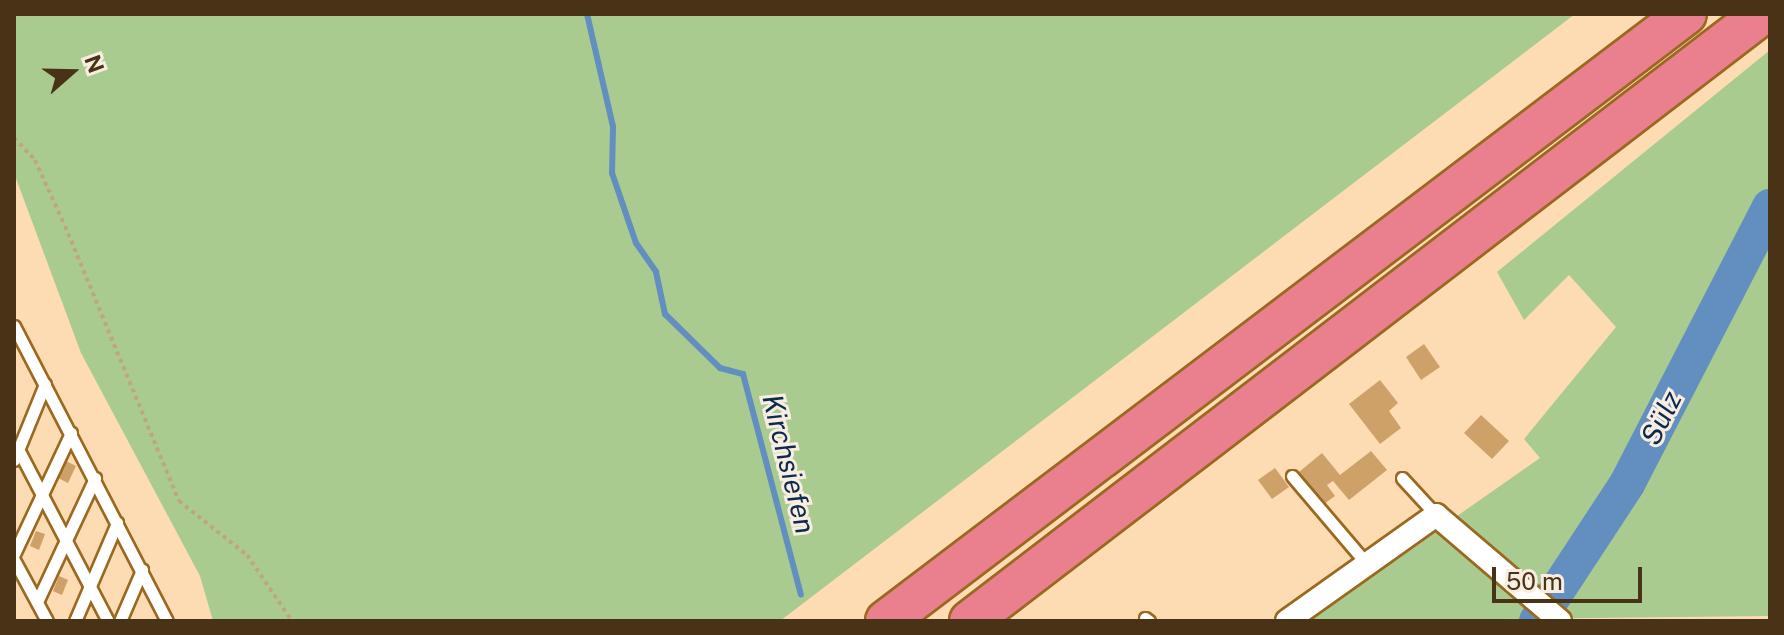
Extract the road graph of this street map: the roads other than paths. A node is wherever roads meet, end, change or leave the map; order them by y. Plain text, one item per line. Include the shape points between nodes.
1 (1686, 14) edge
2 (1762, 14) edge
3 (14, 326) edge
4 (45, 384) junction
5 (71, 433) junction
6 (16, 454) edge
7 (1292, 476) dead end
8 (95, 478) junction
9 (1402, 478) dead end
10 (42, 495) junction
11 (1436, 515) junction
12 (117, 523) junction
13 (66, 541) junction
14 (14, 557) edge
15 (1367, 564) junction
16 (142, 570) junction
17 (90, 586) junction
18 (37, 602) junction
19 (166, 620) edge
20 (47, 621) edge
21 (75, 621) edge
22 (108, 621) edge
23 (120, 621) edge
24 (886, 621) edge
25 (970, 621) edge
26 (1287, 621) edge
27 (1560, 621) edge

1 - 24 highway
2 - 25 highway
3 - 4 lane
4 - 5 lane
4 - 6 lane
5 - 8 lane
5 - 10 lane
6 - 10 lane
7 - 15 lane
8 - 12 lane
8 - 13 lane
9 - 11 lane
10 - 13 lane
10 - 14 lane
11 - 15 street
11 - 27 street
12 - 16 lane
12 - 17 lane
13 - 17 lane
13 - 18 lane
14 - 18 lane
15 - 26 street
16 - 19 lane
16 - 23 lane
17 - 21 lane
17 - 22 lane
18 - 20 lane

